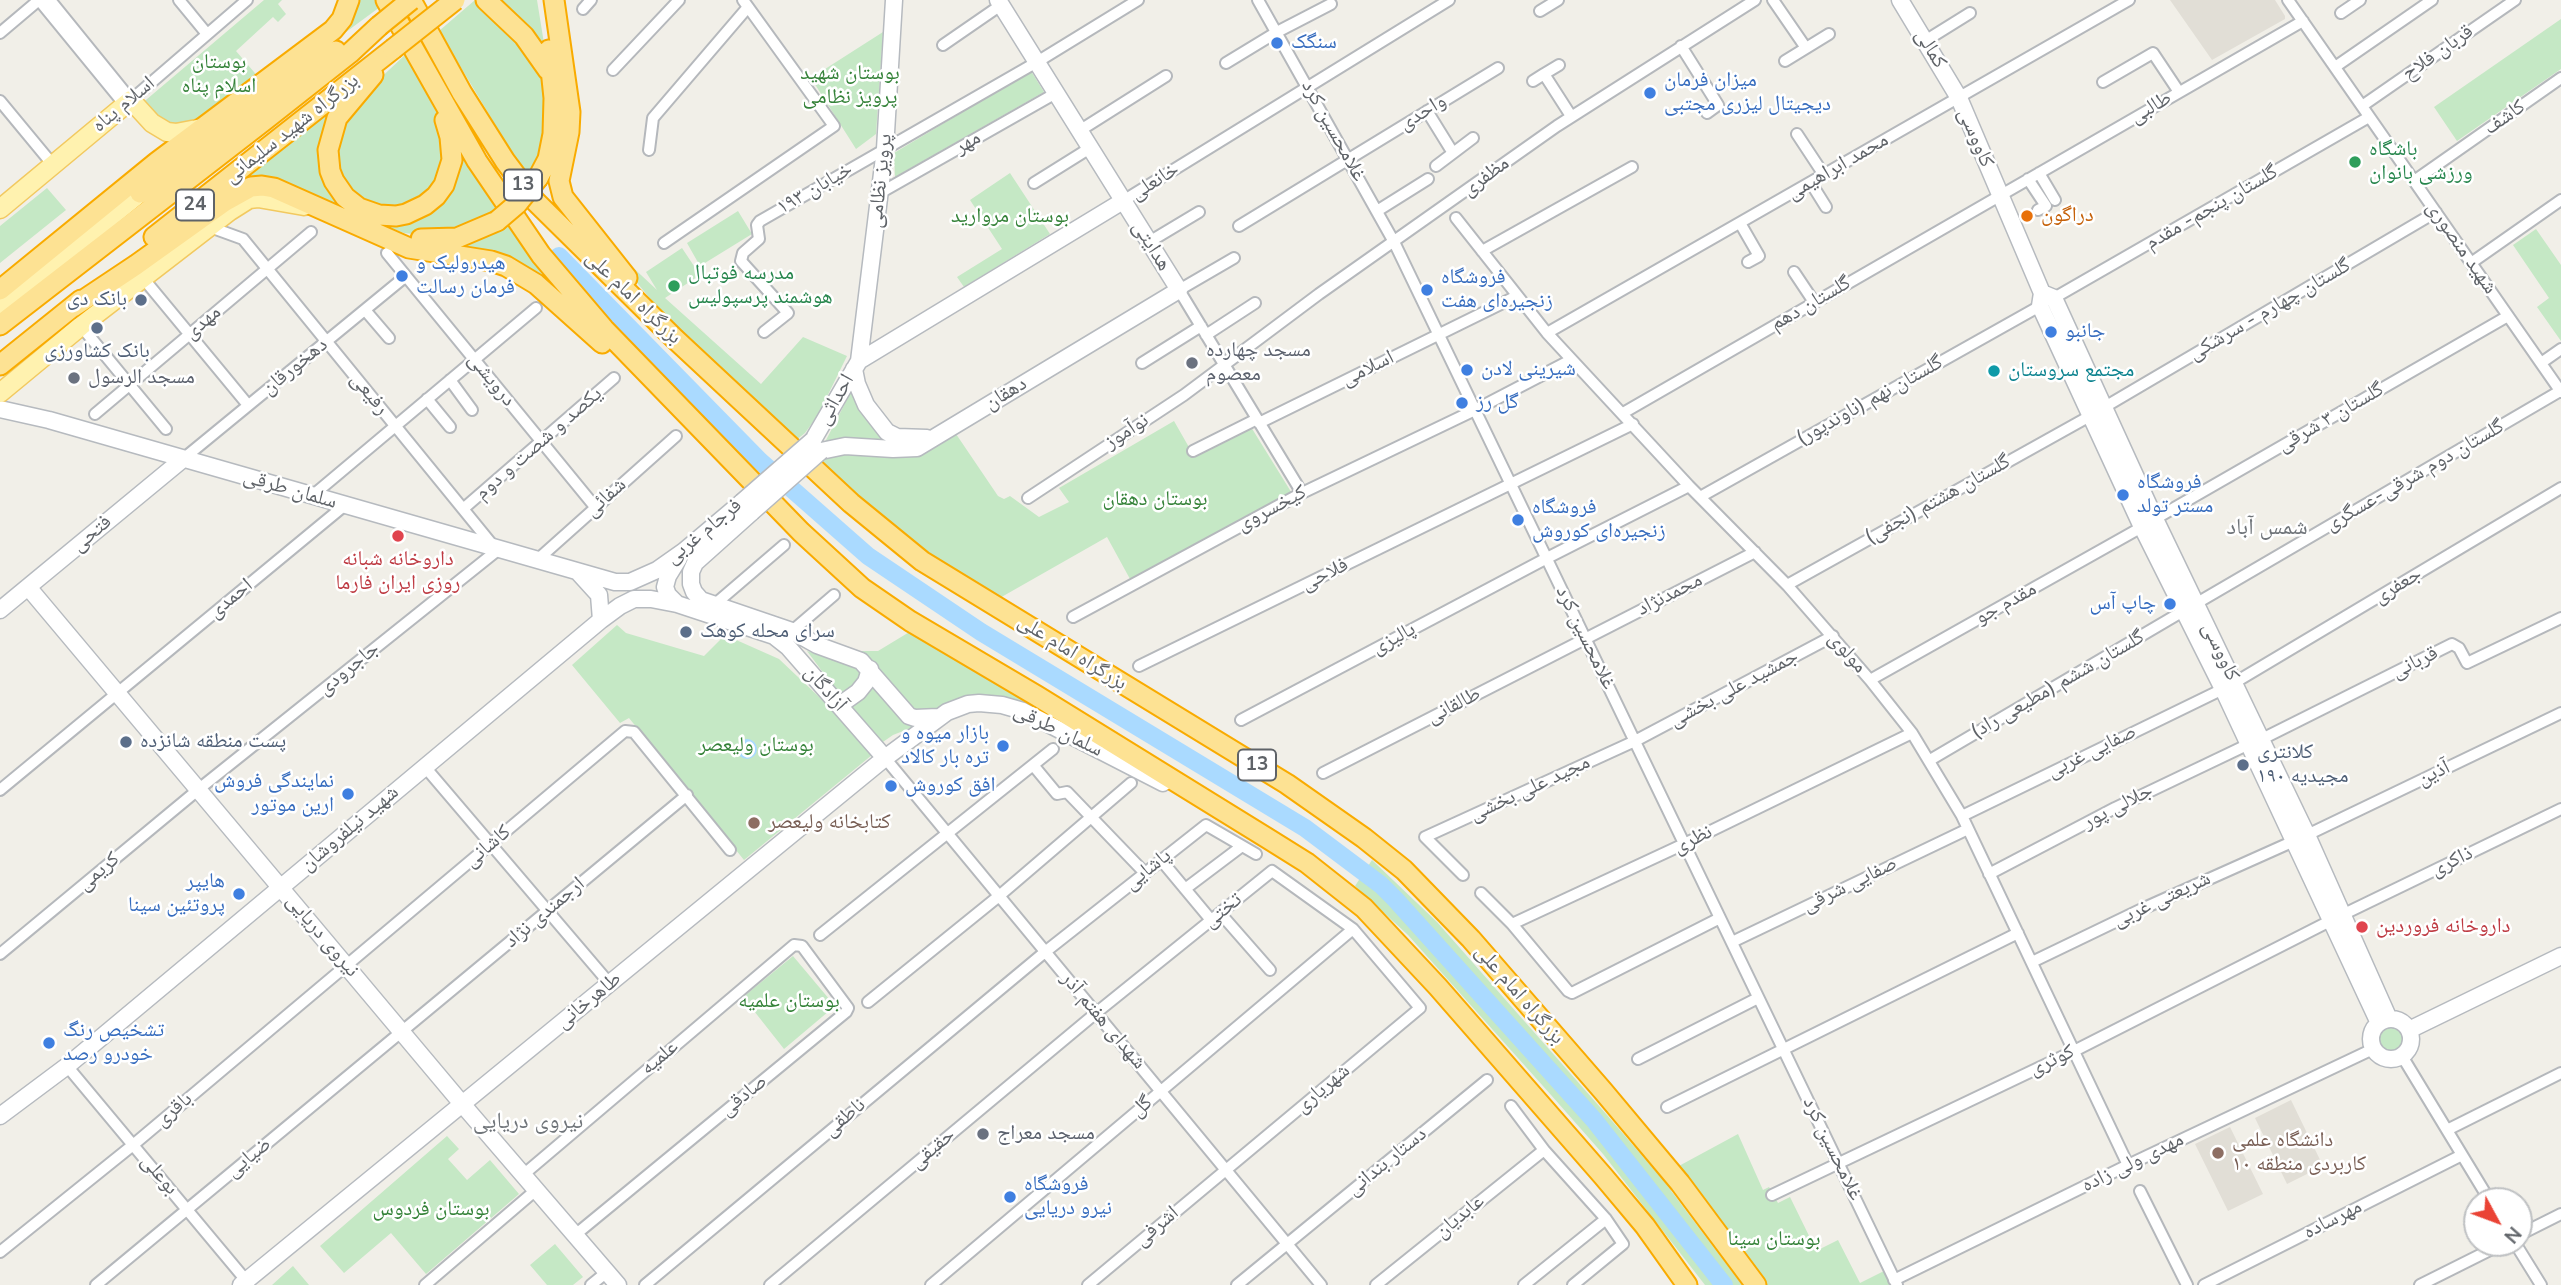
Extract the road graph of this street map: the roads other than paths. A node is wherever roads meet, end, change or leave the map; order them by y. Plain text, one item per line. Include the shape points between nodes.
1 (39, 0) edge
2 (50, 0) edge
3 (179, 0) edge
4 (247, 0) edge
5 (349, 0) edge
6 (386, 0) edge
7 (411, 0) edge
8 (455, 0) edge
9 (486, 0) edge
10 (542, 0) edge
11 (554, 0) edge
12 (679, 0) edge
13 (894, 0) edge
14 (1138, 0) edge
15 (1258, 0) edge
16 (1449, 0) edge
17 (1558, 0) edge
18 (1755, 0) edge
19 (1773, 0) edge
20 (1900, 0) edge
21 (2129, 0) edge
22 (2288, 0) edge
23 (2360, 0) edge
24 (2432, 0) edge
25 (2515, 0) edge
26 (1000, 3) edge
27 (746, 4) edge
28 (1331, 4) dead end
29 (1435, 4) edge
30 (1735, 5) edge
31 (1540, 11) dead end
32 (1970, 13) dead end
33 (2341, 13) dead end
34 (2303, 21) junction
35 (379, 26) junction
36 (1277, 32) junction
37 (0, 33) edge
38 (207, 34) junction
39 (1829, 34) dead end
40 (1925, 41) junction
41 (943, 45) dead end
42 (1681, 46) junction
43 (1806, 48) junction
44 (393, 49) junction
45 (1785, 61) dead end
46 (1037, 62) junction
47 (317, 63) junction
48 (1226, 63) dead end
49 (1559, 65) dead end
50 (2335, 67) junction
51 (1498, 68) dead end
52 (613, 70) dead end
53 (1544, 74) junction
54 (1166, 76) dead end
55 (2561, 78) edge
56 (553, 80) junction
57 (1533, 81) dead end
58 (2103, 82) dead end
59 (433, 86) junction
60 (1309, 88) junction
61 (2179, 92) junction
62 (1056, 93) junction
63 (1959, 98) junction
64 (128, 102) junction
65 (2362, 106) junction
66 (2, 108) edge
67 (231, 108) junction
68 (1427, 111) junction
69 (1707, 113) dead end
70 (1571, 116) junction
71 (2369, 117) junction
72 (202, 128) junction
73 (1079, 131) junction
74 (1797, 134) dead end
75 (1473, 138) dead end
76 (1090, 148) junction
77 (885, 149) junction
78 (649, 150) dead end
79 (1453, 153) junction
80 (1348, 159) junction
81 (52, 165) junction
82 (1436, 166) dead end
83 (1632, 167) dead end
84 (2039, 173) junction
85 (1824, 175) junction
86 (1429, 179) dead end
87 (2028, 179) junction
88 (2414, 181) junction
89 (1034, 183) dead end
90 (1811, 183) junction
91 (141, 193) joint
92 (880, 193) junction
93 (1998, 196) junction
94 (2055, 200) dead end
95 (2561, 200) edge
96 (1124, 201) junction
97 (1826, 208) dead end
98 (0, 209) edge
99 (2038, 210) dead end
100 (1377, 211) junction
101 (1199, 212) dead end
102 (2436, 212) junction
103 (332, 213) junction
104 (1456, 218) dead end
105 (1740, 223) junction
106 (1239, 226) dead end
107 (210, 227) junction
108 (311, 232) dead end
109 (1149, 242) junction
110 (1394, 242) junction
111 (384, 243) junction
112 (664, 243) dead end
113 (1482, 251) junction
114 (1234, 258) dead end
115 (1748, 262) dead end
116 (2471, 263) junction
117 (267, 269) junction
118 (1794, 272) dead end
119 (406, 276) junction
120 (143, 278) junction
121 (0, 290) edge
122 (1179, 290) junction
123 (1517, 296) junction
124 (2045, 299) junction
125 (1814, 302) junction
126 (1255, 303) dead end
127 (0, 307) edge
128 (73, 307) junction
129 (536, 308) dead end
130 (365, 310) junction
131 (2508, 316) junction
132 (0, 325) edge
133 (81, 326) junction
134 (1203, 330) junction
135 (764, 332) dead end
136 (1547, 333) junction
137 (190, 334) junction
138 (1439, 334) junction
139 (389, 338) dead end
140 (675, 339) junction
141 (326, 342) junction
142 (2561, 349) edge
143 (474, 359) junction
144 (1571, 360) junction
145 (1142, 363) dead end
146 (1224, 363) junction
147 (2541, 363) junction
148 (0, 365) edge
149 (856, 365) junction
150 (614, 378) dead end
151 (450, 380) junction
152 (128, 386) junction
153 (2560, 392) edge
154 (0, 393) edge
155 (427, 399) junction
156 (673, 401) junction
157 (248, 405) junction
158 (0, 409) edge
159 (472, 410) dead end
160 (1475, 410) junction
161 (2097, 412) junction
162 (1623, 413) junction
163 (95, 414) dead end
164 (1258, 421) junction
165 (1633, 424) junction
166 (395, 426) junction
167 (450, 427) dead end
168 (166, 429) dead end
169 (677, 436) dead end
170 (937, 436) junction
171 (541, 442) junction
172 (817, 445) junction
173 (1193, 451) dead end
174 (183, 459) junction
175 (1511, 484) junction
176 (1689, 486) junction
177 (2561, 488) edge
178 (1302, 493) junction
179 (312, 496) junction
180 (1700, 497) junction
181 (1028, 498) dead end
182 (345, 505) junction
183 (747, 507) junction
184 (596, 508) junction
185 (463, 509) junction
186 (2149, 523) junction
187 (784, 545) dead end
188 (498, 549) junction
189 (684, 551) junction
190 (1755, 552) junction
191 (1546, 558) junction
192 (536, 561) junction
193 (579, 573) junction
194 (1787, 585) junction
195 (28, 587) junction
196 (834, 595) dead end
197 (677, 604) junction
198 (714, 605) junction
199 (2191, 607) junction
200 (0, 610) edge
201 (1073, 617) dead end
202 (2561, 618) edge
203 (601, 620) junction
204 (792, 631) junction
205 (1833, 636) junction
206 (1585, 639) junction
207 (1139, 666) dead end
208 (870, 669) junction
209 (1870, 680) junction
210 (2229, 686) junction
211 (117, 692) junction
212 (836, 702) junction
213 (2561, 713) edge
214 (938, 717) junction
215 (1241, 720) dead end
216 (1912, 733) junction
217 (1635, 741) junction
218 (2255, 742) junction
219 (1053, 749) dead end
220 (885, 758) junction
221 (1930, 760) junction
222 (1033, 765) junction
223 (425, 767) junction
224 (1323, 773) dead end
225 (1131, 783) dead end
226 (199, 789) junction
227 (0, 790) edge
228 (687, 795) junction
229 (2561, 809) edge
230 (1222, 811) junction
231 (1092, 816) junction
232 (1962, 816) junction
233 (1968, 828) junction
234 (947, 832) junction
235 (2300, 838) junction
236 (1684, 844) junction
237 (491, 845) junction
238 (1242, 846) junction
239 (730, 850) dead end
240 (1256, 854) dead end
241 (1161, 860) junction
242 (1145, 873) junction
243 (1989, 874) junction
244 (1463, 875) dead end
245 (281, 887) junction
246 (1185, 889) junction
247 (1481, 893) dead end
248 (999, 896) junction
249 (547, 911) junction
250 (1215, 917) junction
251 (1720, 918) junction
252 (2336, 918) junction
253 (1512, 924) junction
254 (1353, 929) junction
255 (2018, 933) junction
256 (820, 935) dead end
257 (1732, 942) junction
258 (798, 944) joint
259 (1045, 952) junction
260 (0, 954) edge
261 (2561, 956) edge
262 (2032, 962) junction
263 (346, 964) junction
264 (1270, 970) dead end
265 (610, 984) junction
266 (1758, 998) junction
267 (868, 1002) dead end
268 (1096, 1013) junction
269 (2384, 1021) junction
270 (2409, 1030) junction
271 (402, 1032) junction
272 (2373, 1049) junction
273 (1784, 1050) junction
274 (2074, 1051) junction
275 (2402, 1056) junction
276 (1638, 1059) dead end
277 (67, 1066) junction
278 (2561, 1073) edge
279 (1487, 1080) dead end
280 (1161, 1091) junction
281 (463, 1105) junction
282 (1511, 1107) dead end
283 (1667, 1107) dead end
284 (0, 1116) edge
285 (2447, 1130) junction
286 (133, 1145) junction
287 (1544, 1150) junction
288 (2462, 1155) junction
289 (1838, 1162) junction
290 (2128, 1165) junction
291 (1226, 1170) junction
292 (523, 1175) junction
293 (2481, 1187) edge
294 (536, 1190) junction
295 (2140, 1191) dead end
296 (1772, 1195) dead end
297 (187, 1209) junction
298 (2561, 1214) edge
299 (1606, 1219) junction
300 (2533, 1229) edge
301 (575, 1235) junction
302 (1287, 1243) junction
303 (0, 1252) edge
304 (2476, 1257) edge
305 (2524, 1257) edge
306 (612, 1279) edge
307 (1896, 1282) edge
308 (246, 1283) edge
309 (96, 1285) edge
310 (425, 1285) edge
311 (592, 1285) edge
312 (645, 1285) edge
313 (770, 1285) edge
314 (931, 1285) edge
315 (1088, 1285) edge
316 (1237, 1285) edge
317 (1321, 1285) edge
318 (1376, 1285) edge
319 (1524, 1285) edge
320 (1573, 1285) edge
321 (1685, 1285) edge
322 (1756, 1285) edge
323 (2187, 1285) edge
324 (2204, 1285) edge
325 (2420, 1285) edge
326 (2541, 1285) edge

1 - 37 street
1 - 64 street
2 - 64 street
3 - 38 street
4 - 38 street, اسلام پناه
5 - 67 highway via 333,30
6 - 59 highway, بزرگراه امام علی / 13
7 - 35 highway, بزرگراه شهید سلیمانی / 24, bridge
7 - 140 highway, بزرگراه امام علی / 13 via 463,93 534,201
8 - 44 highway, بزرگراه شهید سلیمانی / 24, bridge
9 - 56 highway via 524,36
10 - 56 highway
11 - 140 highway via 570,112 559,181 563,197
12 - 52 street
13 - 77 main road, پرویز نظامی
14 - 46 street, خیابان ۱۹۳
15 - 36 street, غلامحسین کرد
16 - 29 street, خانعلی
17 - 31 street
18 - 30 street, مظفری
19 - 43 street
20 - 40 main road, کمالی
21 - 63 street, محمد ابراهیمی
22 - 34 street, شهید منصوری
23 - 33 street
24 - 50 street
25 - 65 street, قربان فلاح
26 - 41 street
26 - 46 main road, هدایتی
27 - 78 street via 653,118
27 - 112 street via 834,126
28 - 36 street
29 - 60 street, خانعلی
30 - 42 street, مظفری
32 - 40 street
34 - 50 street, شهید منصوری
34 - 61 street, طالبی
35 - 47 highway
35 - 132 highway, بزرگراه شهید سلیمانی / 24 via 350,54
36 - 48 street
36 - 60 street, غلامحسین کرد
38 - 64 street, اسلام پناه
39 - 43 street
40 - 63 main road, کمالی
42 - 69 street via 1718,105
42 - 70 street, مظفری
43 - 45 street
44 - 59 highway via 343,110 329,140 328,161 334,181 359,208 379,215 406,214 425,205 444,185 452,146
44 - 128 highway, بزرگراه شهید سلیمانی / 24 via 146,243
46 - 62 main road, هدایتی
46 - 77 street, خیابان ۱۹۳
47 - 67 highway
47 - 91 highway
49 - 53 street
50 - 65 street, شهید منصوری
51 - 68 street, واحدی
53 - 57 street
53 - 70 street
54 - 73 street
55 - 88 street, کاشف
56 - 111 highway, bridge via 548,159 517,204 497,221 471,233 443,240
58 - 61 street via 2153,53
59 - 156 highway, بزرگراه امام علی / 13 via 477,162 541,255
60 - 80 street, غلامحسین کرد
60 - 96 street, خانعلی
61 - 84 street, طالبی
62 - 73 main road, هدایتی
62 - 92 street, مهر
63 - 85 street, محمد ابراهیمی
63 - 93 main road, کاووسی
64 - 72 main road via 161,130 176,133
64 - 81 main road, اسلام پناه
65 - 71 street, شهید منصوری
66 - 81 street
67 - 72 highway
68 - 79 street
68 - 80 street, واحدی
70 - 110 street, مظفری
71 - 88 street, شهید منصوری
71 - 124 street, گلستان پنجم- مقدم
72 - 121 highway
73 - 76 main road, هدایتی
74 - 85 street
75 - 79 street
76 - 89 street
76 - 96 main road, هدایتی
77 - 92 main road, پرویز نظامی
77 - 135 street, خیابان ۱۹۳ via 757,225 759,239 743,253 741,261 788,313
79 - 82 street
80 - 100 street, غلامحسین کرد
80 - 106 street, واحدی
81 - 98 main road, اسلام پناه
83 - 113 street
84 - 87 street, طالبی
84 - 94 street
85 - 90 street, محمد ابراهیمی
86 - 100 street
87 - 93 street, طالبی
87 - 99 street via 2046,206
88 - 102 street, شهید منصوری
90 - 97 street
90 - 105 street, محمد ابراهیمی
91 - 127 main road
92 - 149 main road, پرویز نظامی
93 - 124 main road, کاووسی
93 - 125 street, گلستان دهم
95 - 116 street
96 - 109 main road, هدایتی
96 - 149 main road, خانعلی
100 - 110 street, غلامحسین کرد
101 - 109 street
102 - 116 street, شهید منصوری
102 - 161 street, گلستان چهارم - سرشکی
103 - 107 main road, بزرگراه شهید سلیمانی via 249,199
103 - 111 highway
103 - 128 highway via 274,188 251,187
104 - 113 street, مولوی
105 - 115 street via 1759,256
105 - 136 street, محمد ابراهیمی
107 - 117 street, رفیعی via 243,239
107 - 120 main road, بزرگراه شهید سلیمانی
108 - 117 street, مهدی
109 - 122 main road, هدایتی
110 - 138 street, غلامحسین کرد
110 - 146 street, مظفری
111 - 119 street, درویشی
111 - 156 highway via 491,261 521,274
113 - 123 street, مولوی
114 - 122 street
116 - 131 street, شهید منصوری
117 - 137 street, مهدی
117 - 141 street, رفیعی
118 - 125 street
119 - 130 street, دهخورقان
119 - 143 street, درویشی
120 - 133 main road, بزرگراه شهید سلیمانی
120 - 137 street
122 - 134 street, هدایتی
122 - 170 main road, دهقان
123 - 136 street, مولوی
123 - 138 street, اسلامی
124 - 161 main road, کاووسی
124 - 180 street, گلستان نهم (ناوندپور)
125 - 162 street, گلستان دهم
126 - 134 street
128 - 148 highway, بزرگراه شهید سلیمانی / 24
129 - 143 street
130 - 139 street
130 - 141 street, دهخورقان
131 - 147 street, شهید منصوری
131 - 186 street, گلستان ۳ شرقی
133 - 152 street
133 - 154 main road, بزرگراه شهید سلیمانی
134 - 145 street
134 - 146 street, هدایتی
136 - 144 street, مولوی
137 - 152 street, مهدی
137 - 157 street
138 - 160 street, غلامحسین کرد
138 - 164 street, اسلامی
140 - 322 highway, بزرگراه امام علی / 13 via 851,503 922,561 1287,784 1404,870 1464,931 1603,1091
141 - 157 street, دهخورقان
141 - 166 street, رفیعی
142 - 147 street
143 - 151 street
143 - 171 street, درویشی
144 - 160 street, کیخسروی
144 - 162 street, مولوی
146 - 164 street, هدایتی
146 - 181 street, نوآموز via 1184,395
147 - 153 street, شهید منصوری
149 - 170 main road via 857,384 866,405 887,432 908,438
149 - 172 main road, احداثی
150 - 171 street, یکصد و شصت و دوم
151 - 155 street
151 - 159 street
152 - 163 street, مهدی
152 - 168 street
153 - 199 street, گلستان دوم شرقی-عسگری
155 - 166 street
155 - 167 street
156 - 230 highway, بزرگراه امام علی / 13 via 862,588
157 - 174 street, دهخورقان
158 - 174 main road, سلمان طرقی
160 - 175 street, غلامحسین کرد
160 - 178 street, کیخسروی
161 - 186 main road, کاووسی
161 - 194 street, گلستان هشتم (نجفی)
162 - 165 street, مولوی
164 - 173 street, اسلامی
164 - 178 street, هدایتی
165 - 175 street, فلاحی
165 - 176 street, مولوی
166 - 179 street
166 - 185 street, رفیعی
169 - 184 street, شفائی
170 - 172 main road, دهقان via 907,449
171 - 184 street, درویشی
171 - 185 street, یکصد و شصت و دوم
172 - 183 main road, فرجام غربی, bridge
174 - 179 main road, سلمان طرقی
174 - 195 main road, فتحی
175 - 191 street, غلامحسین کرد
175 - 207 street, فلاحی
176 - 180 street, مولوی
176 - 191 street, پالیزی
177 - 210 street, جعفری
178 - 201 street, کیخسروی
179 - 182 main road, سلمان طرقی
180 - 190 street, مولوی
182 - 188 main road, سلمان طرقی
182 - 211 street, احمدی
183 - 189 main road, فرجام غربی
183 - 198 main road, فرجام غربی via 691,572 694,592
184 - 192 street, شفائی
185 - 188 street, رفیعی
186 - 199 main road, کاووسی
186 - 209 street, مقدم جو
187 - 198 street
188 - 192 main road, سلمان طرقی
188 - 226 street, جاجرودی
189 - 193 main road, فرجام غربی via 630,582
189 - 197 main road via 666,587
190 - 194 street, مولوی
190 - 206 street, محمدنژاد
191 - 206 street, غلامحسین کرد
191 - 215 street, پالیزی
192 - 193 main road, سلمان طرقی
193 - 203 main road via 599,595
194 - 205 street, مولوی
195 - 200 main road, فتحی
195 - 211 main road, نیروی دریایی
196 - 204 street
197 - 203 main road, آزادگان via 634,600
197 - 212 main road, آزادگان via 774,636
198 - 204 main road
199 - 210 main road, کاووسی
199 - 221 street, گلستان ششم (مطیعی راد)
202 - 218 street, قربانی via 2467,663 2452,644
203 - 223 main road, شهید نیلفروشان
204 - 208 main road
205 - 209 street, مولوی
205 - 217 street, جمشید علی بخشی
206 - 217 street, غلامحسین کرد
206 - 224 street, طالقانی
208 - 212 main road via 858,692
208 - 214 main road via 909,716
209 - 216 street, مولوی
210 - 218 main road, کاووسی
210 - 232 street, صفایی غربی
211 - 226 main road, نیروی دریایی
211 - 227 street, احمدی
212 - 220 main road, آزادگان
213 - 235 street, آذین
214 - 220 main road, طاهرخانی
214 - 230 main road, سلمان طرقی via 979,703 1023,711
216 - 221 street, مولوی
216 - 236 street, نظری
217 - 236 street, غلامحسین کرد
217 - 244 street, مجید علی بخشی via 1425,837
218 - 235 main road, کاووسی
218 - 243 street, جلالی پور
219 - 222 street
220 - 234 street, شهدای هفتم آذر
220 - 265 main road, طاهرخانی
221 - 232 street, مولوی
222 - 231 street via 1058,794 1067,792
222 - 234 street
223 - 237 street
223 - 245 main road, شهید نیلفروشان
225 - 231 street
226 - 245 main road, نیروی دریایی
226 - 260 street, کریمی
228 - 237 street, کاشانی via 634,732 625,731
228 - 239 street
228 - 249 street, ارجمندی نژاد
229 - 252 street, ذاکری
230 - 321 highway, بزرگراه امام علی / 13 via 1307,863 1364,908 1559,1125 1636,1216
231 - 242 street
231 - 248 street
232 - 233 street, مولوی
233 - 243 street, مولوی
233 - 257 street, صفایی شرقی
234 - 248 street, شهدای هفتم آذر
234 - 256 street
235 - 252 main road, کاووسی
235 - 262 street, شریعتی غربی
236 - 251 street, غلامحسین کرد
236 - 253 street, نظری
237 - 249 street
237 - 263 street, کاشانی
238 - 240 street, پاشایی
238 - 241 street, پاشایی via 1206,825
238 - 246 street
241 - 242 street, پاشایی
241 - 246 street
242 - 259 street, پاشایی
243 - 255 street, مولوی
245 - 263 main road, نیروی دریایی
245 - 277 main road, شهید نیلفروشان
246 - 250 street
247 - 253 street
248 - 259 street, شهدای هفتم آذر
248 - 267 street
249 - 265 street
249 - 271 street, ارجمندی نژاد
250 - 254 street, تختی via 1272,871
250 - 264 street
250 - 268 street, تختی
251 - 253 street via 1576,991 1568,991
251 - 257 street, غلامحسین کرد
252 - 269 main road, کاووسی
252 - 274 street, کوثری
254 - 280 street, گل
254 - 291 street, شهریاری via 1420,1008
255 - 262 street, مولوی
255 - 273 street
257 - 266 street, غلامحسین کرد
258 - 292 street, علمیه
258 - 301 street, صادقی via 848,1008 846,1012
259 - 268 street, شهدای هفتم آذر
259 - 312 street, ناطقی
261 - 270 main road
262 - 274 street, مولوی
263 - 271 main road, نیروی دریایی
263 - 286 street, باقری
265 - 281 main road, طاهرخانی
266 - 273 street, غلامحسین کرد
266 - 276 street
268 - 280 street, شهدای هفتم آذر
268 - 313 street, حقیقی
269 - 270 main road via 2400,1021
269 - 272 main road via 2371,1036
270 - 275 main road via 2411,1042
271 - 281 main road, نیروی دریایی
271 - 297 street, ضیایی
272 - 275 main road via 2388,1059
272 - 290 street, مهدی ولی زاده
273 - 283 street
273 - 289 street, غلامحسین کرد
274 - 289 street, کوثری
274 - 290 street, مولوی
275 - 285 street
277 - 284 main road, شهید نیلفروشان
277 - 286 street, بوعلی
278 - 285 street
279 - 302 street, دستار بندانی
280 - 291 street, شهدای هفتم آذر
280 - 314 street, گل
281 - 292 main road, نیروی دریایی
281 - 308 main road, طاهرخانی
282 - 287 street
285 - 288 street
286 - 297 street, بوعلی
286 - 303 street, باقری
287 - 299 street
287 - 318 street, عابدیان
288 - 293 street
288 - 324 street, مهرساده
289 - 296 street, کوثری
289 - 307 street, غلامحسین کرد
290 - 307 street, مهدی ولی زاده
291 - 302 street, شهدای هفتم آذر
291 - 315 street, اشرفی
292 - 294 main road, نیروی دریایی
294 - 301 main road, نیروی دریایی
294 - 310 street
295 - 323 street
297 - 308 street, بوعلی
297 - 309 street, ضیایی
298 - 300 street
299 - 319 street
299 - 320 street via 1623,1244
301 - 306 main road, نیروی دریایی
302 - 316 street, دستار بندانی
302 - 317 street, شهدای هفتم آذر
304 - 325 street
305 - 326 street
306 - 311 street

